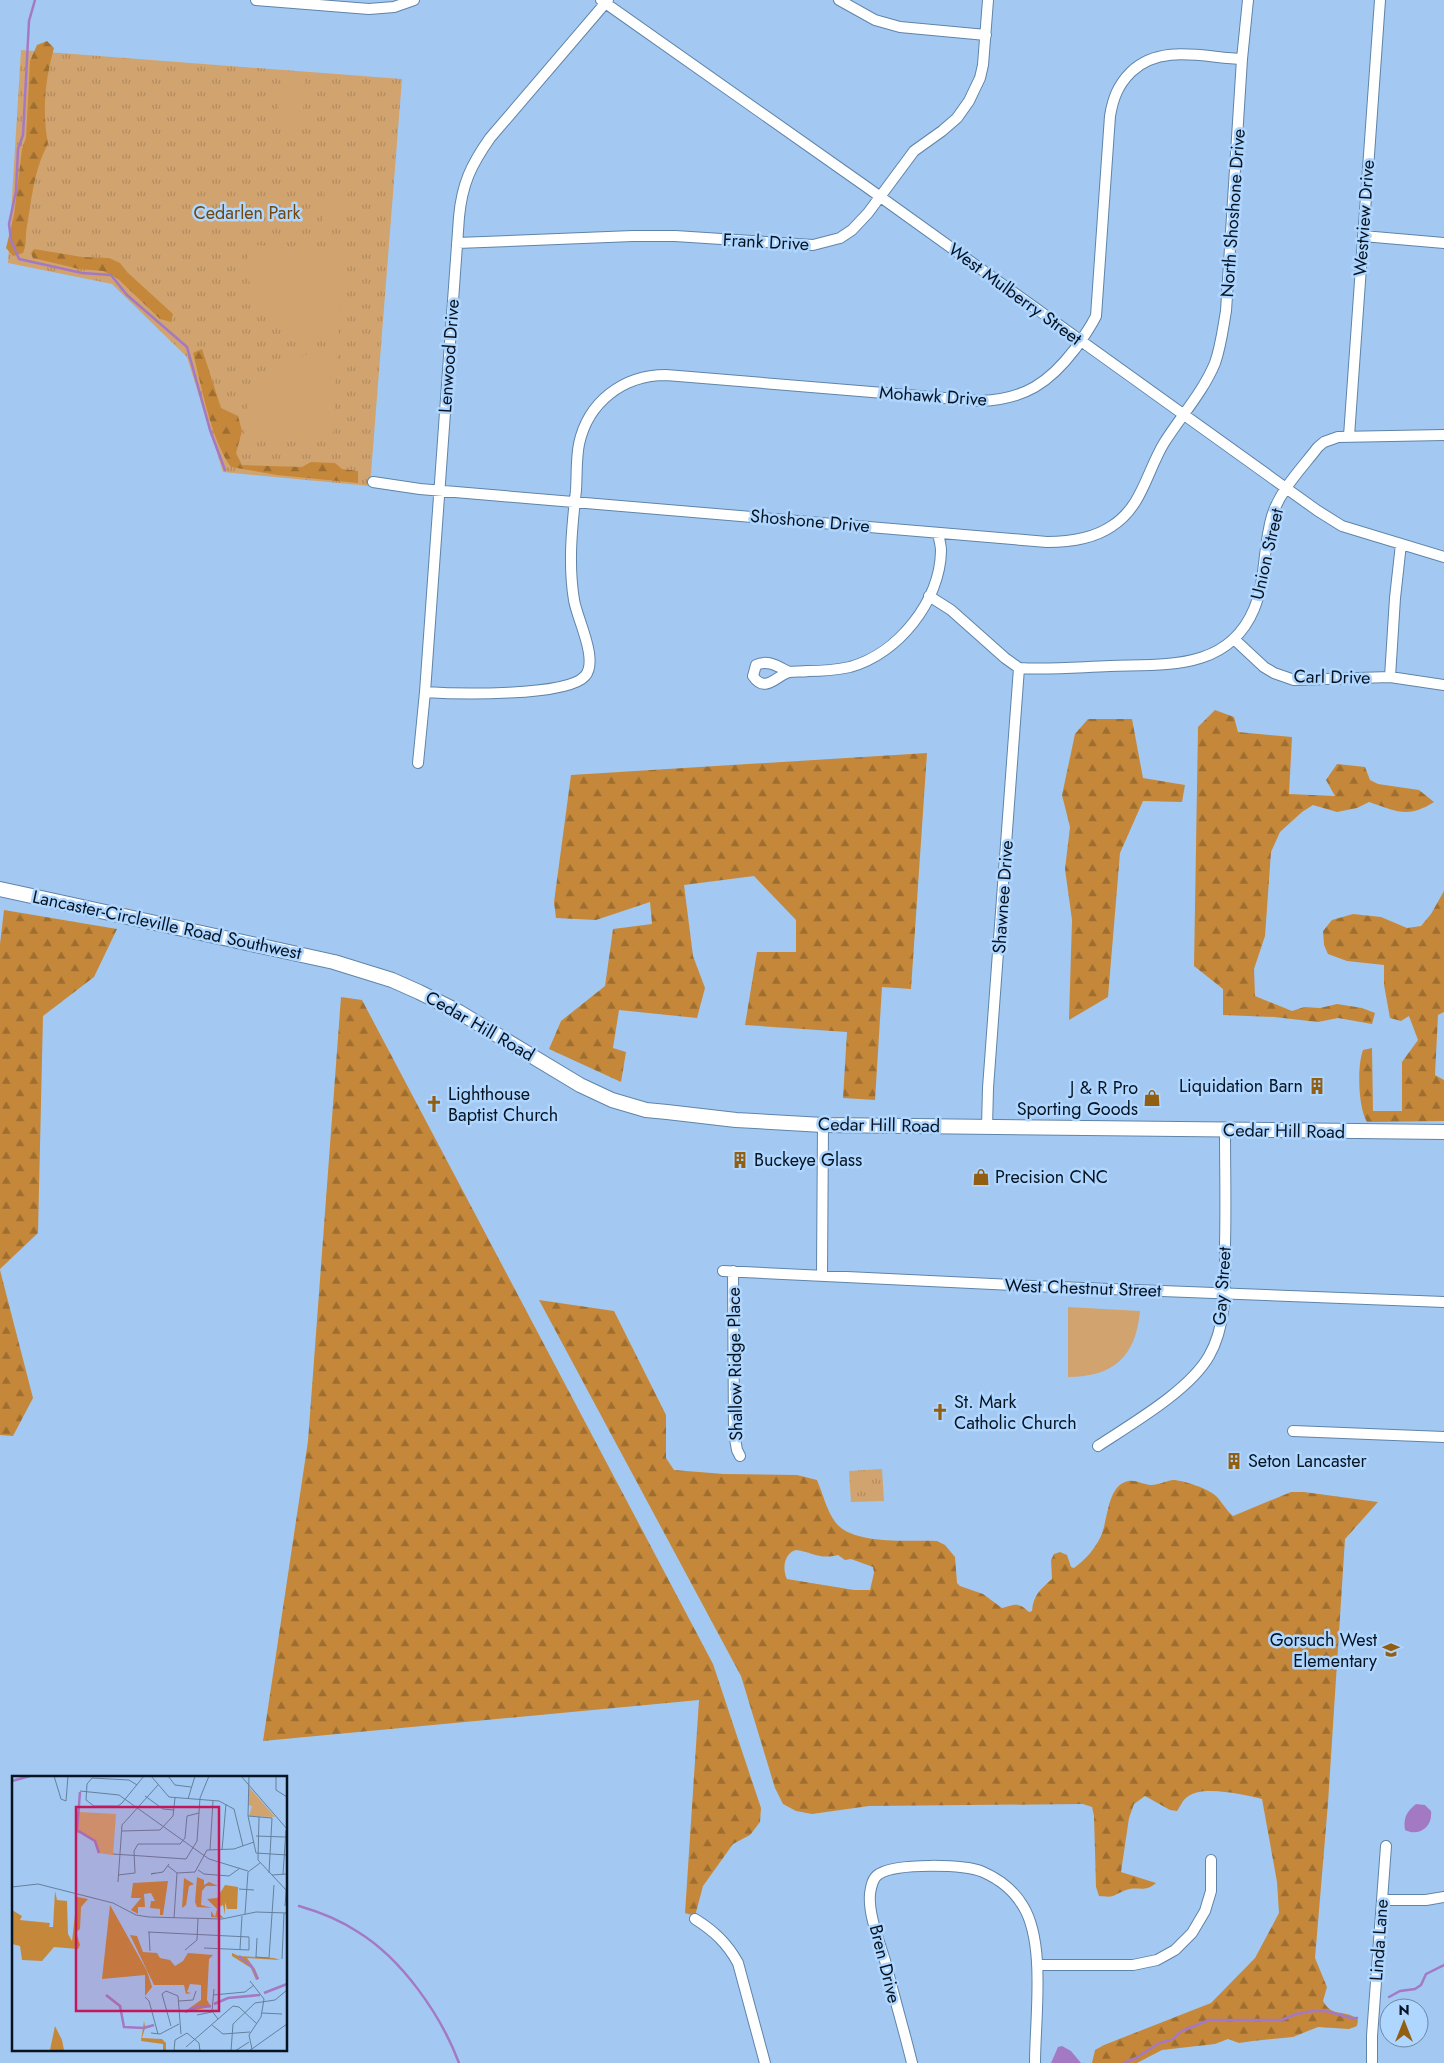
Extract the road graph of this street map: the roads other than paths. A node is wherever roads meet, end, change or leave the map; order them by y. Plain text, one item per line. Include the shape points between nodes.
1 (256, 0) edge
2 (414, 0) edge
3 (839, 0) edge
4 (988, 0) edge
5 (1248, 0) edge
6 (1380, 0) edge
7 (605, 1) edge
8 (986, 35) junction
9 (1242, 59) junction
10 (880, 197) junction
11 (1363, 236) junction
12 (457, 243) junction
13 (1444, 243) edge
14 (1080, 342) junction
15 (1182, 415) junction
16 (1444, 435) edge
17 (1349, 436) junction
18 (373, 482) dead end
19 (1286, 489) junction
20 (438, 490) junction
21 (574, 502) junction
22 (938, 532) junction
23 (1401, 544) junction
24 (1444, 557) edge
25 (929, 596) junction
26 (1234, 639) junction
27 (1019, 668) junction
28 (789, 672) dead end
29 (1390, 678) junction
30 (1444, 685) edge
31 (425, 692) junction
32 (418, 763) dead end
33 (0, 888) edge
34 (349, 966) joint
35 (823, 1125) junction
36 (987, 1127) junction
37 (1225, 1130) junction
38 (1444, 1132) edge
39 (728, 1271) joint
40 (822, 1275) junction
41 (1225, 1294) junction
42 (1444, 1302) edge
43 (1293, 1431) dead end
44 (1444, 1437) edge
45 (1098, 1446) dead end
46 (740, 1456) dead end
47 (1386, 1846) dead end
48 (1211, 1860) dead end
49 (1444, 1897) edge
50 (1382, 1900) junction
51 (695, 1919) dead end
52 (1037, 1965) junction
53 (765, 2063) edge
54 (912, 2063) edge
55 (1035, 2063) edge
56 (1372, 2063) edge

1 - 2 street via 369,9 394,7
3 - 8 street via 875,20 892,25
4 - 8 street, Frank Drive
5 - 9 street, North Shoshone Drive
6 - 11 street, Westview Drive
7 - 10 street, West Mulberry Street
7 - 12 street, Lenwood Drive via 490,138 474,163 460,200
8 - 10 street, Frank Drive via 980,78 969,101 949,124 914,151
9 - 14 street, Mohawk Drive via 1164,55 1136,68 1117,90 1110,116 1098,303 1096,316
9 - 15 street, North Shoshone Drive via 1223,334 1209,376
10 - 12 street, Frank Drive via 846,234 813,245 675,236
10 - 14 street, West Mulberry Street
11 - 13 street
11 - 17 street, Westview Drive
12 - 20 street, Lenwood Drive
14 - 15 street, West Mulberry Street
14 - 21 street, Mohawk Drive via 1060,369 1046,381 1022,394 995,400 963,400 666,374 640,377 603,399 587,422 578,447
15 - 19 street, West Mulberry Street
15 - 22 street, Shoshone Drive via 1157,456 1140,496 1112,526 1100,533 1060,542
16 - 17 street, Union Street
17 - 19 street, Union Street via 1324,442
18 - 20 street, Shoshone Drive
19 - 23 street, West Mulberry Street via 1342,526
19 - 26 street, Union Street via 1272,515 1256,602 1248,621
20 - 21 street, Shoshone Drive
20 - 31 street, Lenwood Drive
21 - 22 street, Shoshone Drive
21 - 31 street, Mohawk Drive via 571,577 577,615 591,663 584,678 572,684 528,692
22 - 25 street via 941,552
23 - 24 street, West Mulberry Street
23 - 29 street
25 - 27 street via 952,610
25 - 28 street via 904,632 874,657 849,667
26 - 27 street, Union Street via 1200,659 1181,664
26 - 29 street, Carl Drive via 1264,667 1294,680
27 - 36 street, Shawnee Drive
29 - 30 street, Carl Drive
31 - 32 street, Lenwood Drive
33 - 34 main road, Lancaster-Circleville Road Southwest
34 - 35 main road, Cedar Hill Road via 392,980 451,1008 580,1085 612,1100 665,1112
35 - 36 main road, Cedar Hill Road
35 - 40 street
36 - 37 main road, Cedar Hill Road
37 - 38 main road, Cedar Hill Road
37 - 41 street, Gay Street
39 - 40 street, West Chestnut Street
39 - 46 street, Shallow Ridge Place via 734,1432
40 - 41 street, West Chestnut Street
41 - 42 street, West Chestnut Street
41 - 45 street, Gay Street via 1219,1331 1209,1356 1200,1368 1167,1399
43 - 44 street
47 - 50 street, Linda Lane
48 - 52 street via 1211,1890 1205,1911 1192,1933 1175,1950 1157,1960 1133,1965
49 - 50 street
50 - 56 street, Linda Lane
51 - 53 street via 719,1936 736,1959
52 - 54 street, Bren Drive via 1036,1943 1029,1917 1015,1894 995,1878 958,1866 907,1867 880,1873 874,1878 870,1896 878,1939
52 - 55 street

